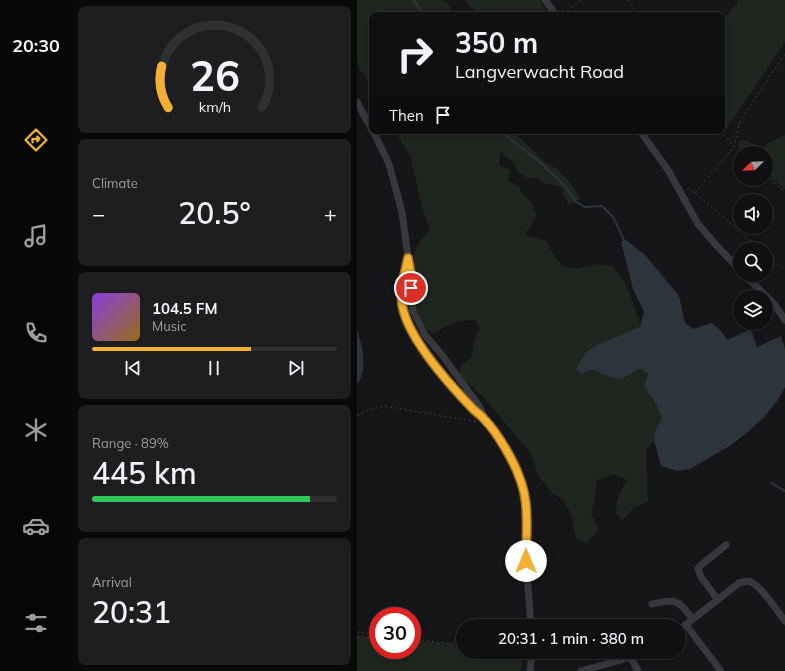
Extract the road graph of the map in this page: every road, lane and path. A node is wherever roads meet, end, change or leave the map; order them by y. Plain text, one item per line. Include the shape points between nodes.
1 (545, 0) edge
2 (582, 0) edge
3 (628, 0) edge
4 (554, 12) edge
5 (565, 12) edge
6 (637, 12) edge
7 (785, 54) edge
8 (357, 102) edge
9 (369, 125) edge
10 (374, 134) edge
11 (642, 134) edge
12 (723, 134) edge
13 (733, 146) edge
14 (734, 146) edge
15 (733, 148) edge
16 (773, 182) edge
17 (685, 188) dead end
18 (785, 192) edge
19 (695, 194) junction
20 (752, 242) edge
21 (408, 258) junction
22 (773, 260) edge
23 (733, 263) edge
24 (785, 270) edge
25 (752, 282) edge
26 (785, 320) edge
27 (357, 416) edge
28 (485, 419) junction
29 (726, 545) dead end
30 (718, 600) junction
31 (652, 604) dead end
32 (530, 619) edge
33 (693, 619) junction
34 (785, 621) edge
35 (686, 625) joint
36 (357, 632) edge
37 (369, 634) edge
38 (421, 640) edge
39 (456, 644) edge
40 (531, 659) edge
41 (610, 659) edge
42 (627, 659) edge
43 (632, 659) edge
44 (611, 663) junction
45 (530, 671) edge
46 (581, 671) edge
47 (639, 671) edge
48 (721, 671) edge

1 - 4 street
2 - 5 path
3 - 6 path
7 - 14 path via 740,121
8 - 9 street
10 - 21 street via 389,164 399,199
11 - 23 street via 668,170 698,224
12 - 13 path
15 - 19 path
16 - 18 path
17 - 19 path
19 - 20 path
21 - 28 street via 411,305 420,326 479,406
21 - 28 street via 402,299 409,326 442,376
22 - 24 path
25 - 26 street
27 - 28 path via 384,406 482,423
28 - 32 street via 502,443 524,492
29 - 30 street via 698,569
30 - 33 street
30 - 34 street via 739,583 753,582
31 - 33 street via 676,601
33 - 35 street
35 - 48 street
36 - 37 path
38 - 39 path
40 - 45 street
41 - 44 street
42 - 44 street
43 - 47 street
44 - 46 street

